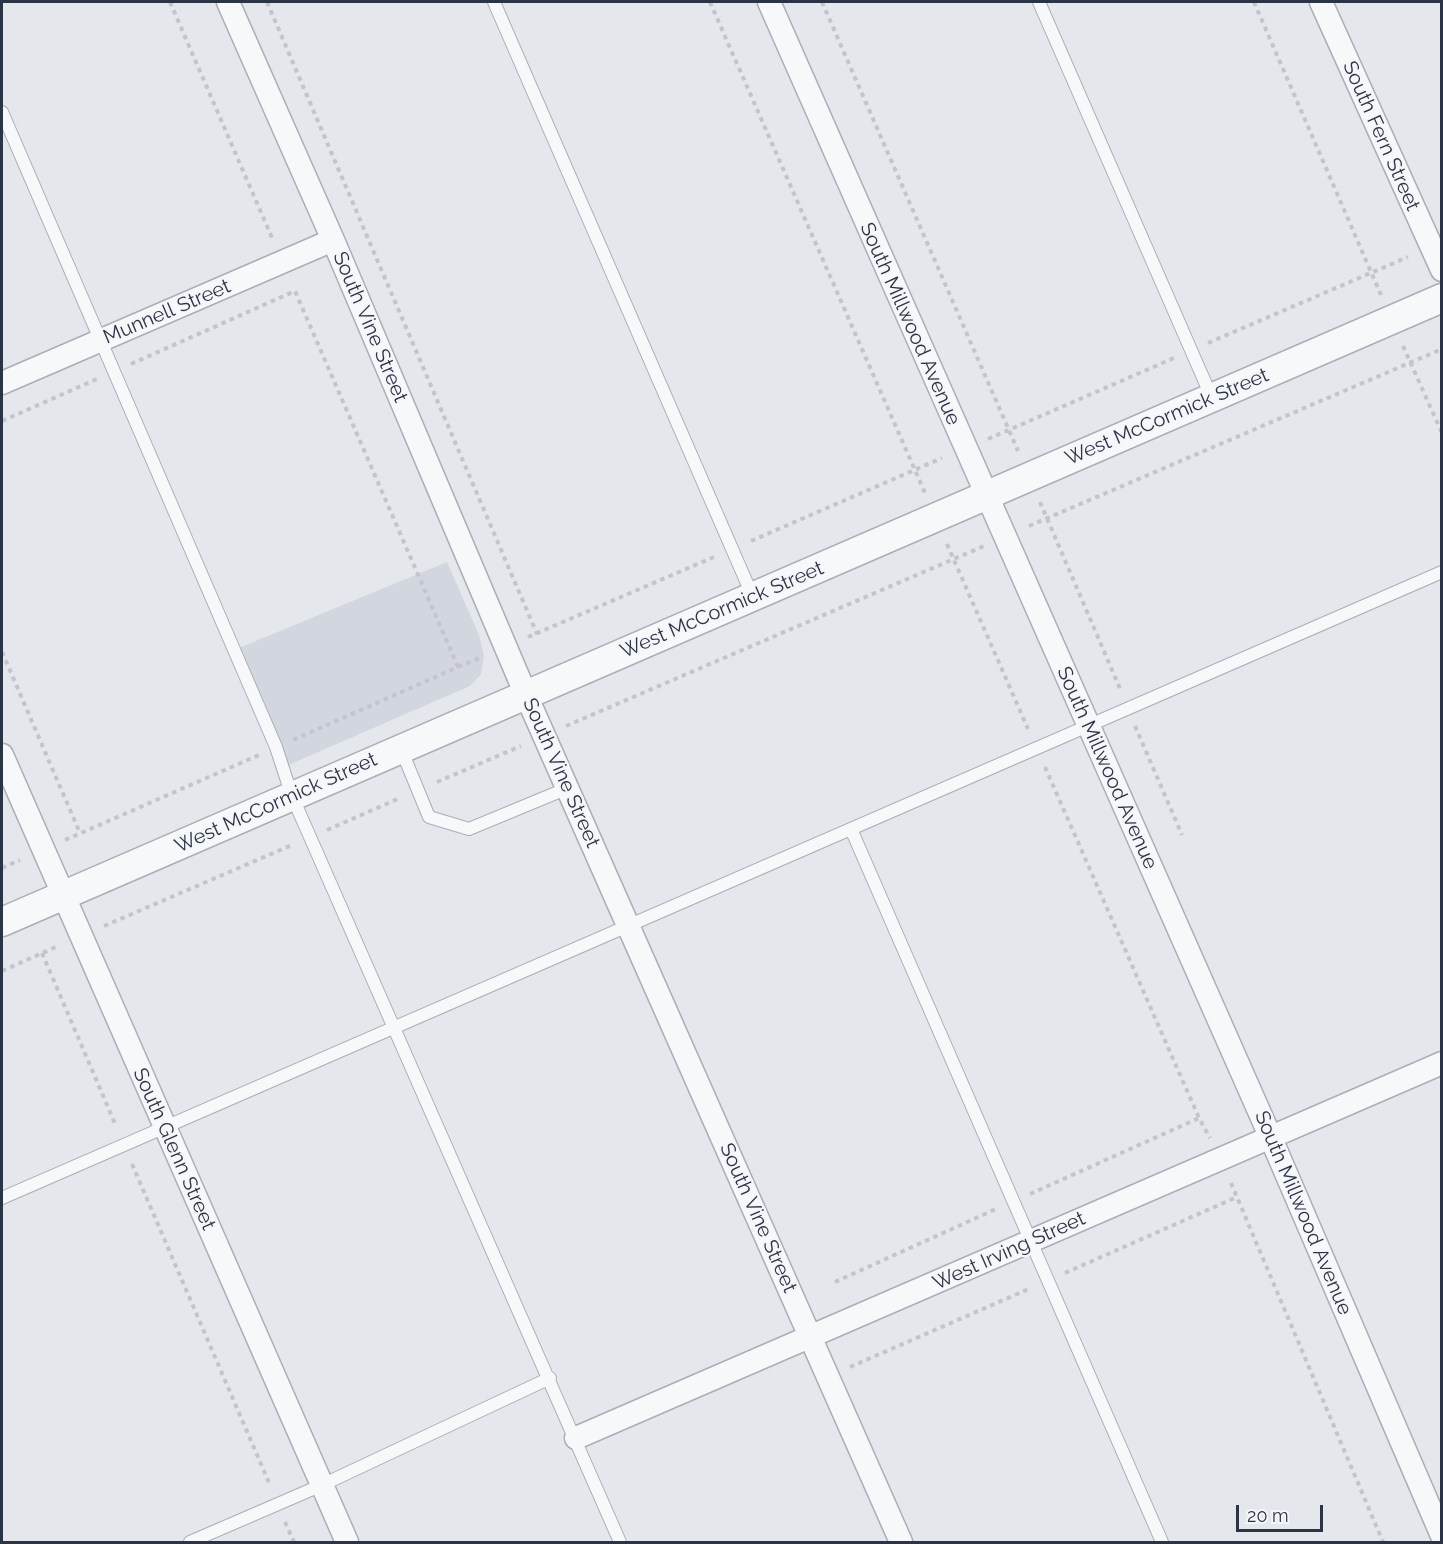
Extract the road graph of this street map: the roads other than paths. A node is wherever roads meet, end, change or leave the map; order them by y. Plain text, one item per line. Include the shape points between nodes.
1 (228, 2) edge
2 (494, 2) edge
3 (769, 2) edge
4 (1039, 2) edge
5 (1321, 2) edge
6 (2, 112) edge
7 (333, 240) junction
8 (1442, 270) edge
9 (1442, 298) edge
10 (100, 340) junction
11 (2, 383) edge
12 (1212, 398) junction
13 (986, 496) junction
14 (1442, 572) edge
15 (753, 597) junction
16 (526, 695) junction
17 (1088, 726) junction
18 (401, 749) junction
19 (2, 755) edge
20 (568, 788) junction
21 (292, 796) junction
22 (850, 829) junction
23 (63, 896) junction
24 (2, 922) edge
25 (628, 925) junction
26 (395, 1027) junction
27 (1442, 1063) edge
28 (165, 1127) junction
29 (1270, 1136) junction
30 (2, 1198) edge
31 (1030, 1241) junction
32 (812, 1337) junction
33 (550, 1378) junction
34 (576, 1438) junction
35 (322, 1485) junction
36 (1442, 1536) edge
37 (190, 1542) edge
38 (347, 1542) edge
39 (620, 1542) edge
40 (901, 1542) edge
41 (1162, 1542) edge

1 - 7 street, South Vine Street
2 - 15 lane
3 - 13 street, South Millwood Avenue
4 - 12 lane
5 - 8 street, South Fern Street
6 - 10 lane
7 - 10 street, Munnell Street
7 - 16 street, South Vine Street
9 - 12 street, West McCormick Street
10 - 11 street, Munnell Street
10 - 21 lane via 276,747
12 - 13 street, West McCormick Street
13 - 15 street, West McCormick Street
13 - 17 street, South Millwood Avenue
14 - 17 lane
15 - 16 street, West McCormick Street
16 - 18 street, West McCormick Street
16 - 20 street, South Vine Street
17 - 22 lane
17 - 29 street, South Millwood Avenue
18 - 20 lane via 429,817 469,829
18 - 21 street, West McCormick Street
19 - 23 street, South Glenn Street
20 - 25 street, South Vine Street
21 - 23 street, West McCormick Street
21 - 26 lane
22 - 25 lane
22 - 31 lane
23 - 24 street, West McCormick Street
23 - 28 street, South Glenn Street
25 - 26 lane
25 - 32 street, South Vine Street
26 - 28 lane
26 - 33 lane
27 - 29 street, West Irving Street
28 - 30 lane
28 - 35 street, South Glenn Street
29 - 31 street, West Irving Street
29 - 36 street, South Millwood Avenue
31 - 32 street, West Irving Street
31 - 41 lane
32 - 34 street, West Irving Street
32 - 40 street, South Vine Street
33 - 34 lane
33 - 35 lane
34 - 39 lane
35 - 37 lane
35 - 38 street, South Glenn Street

